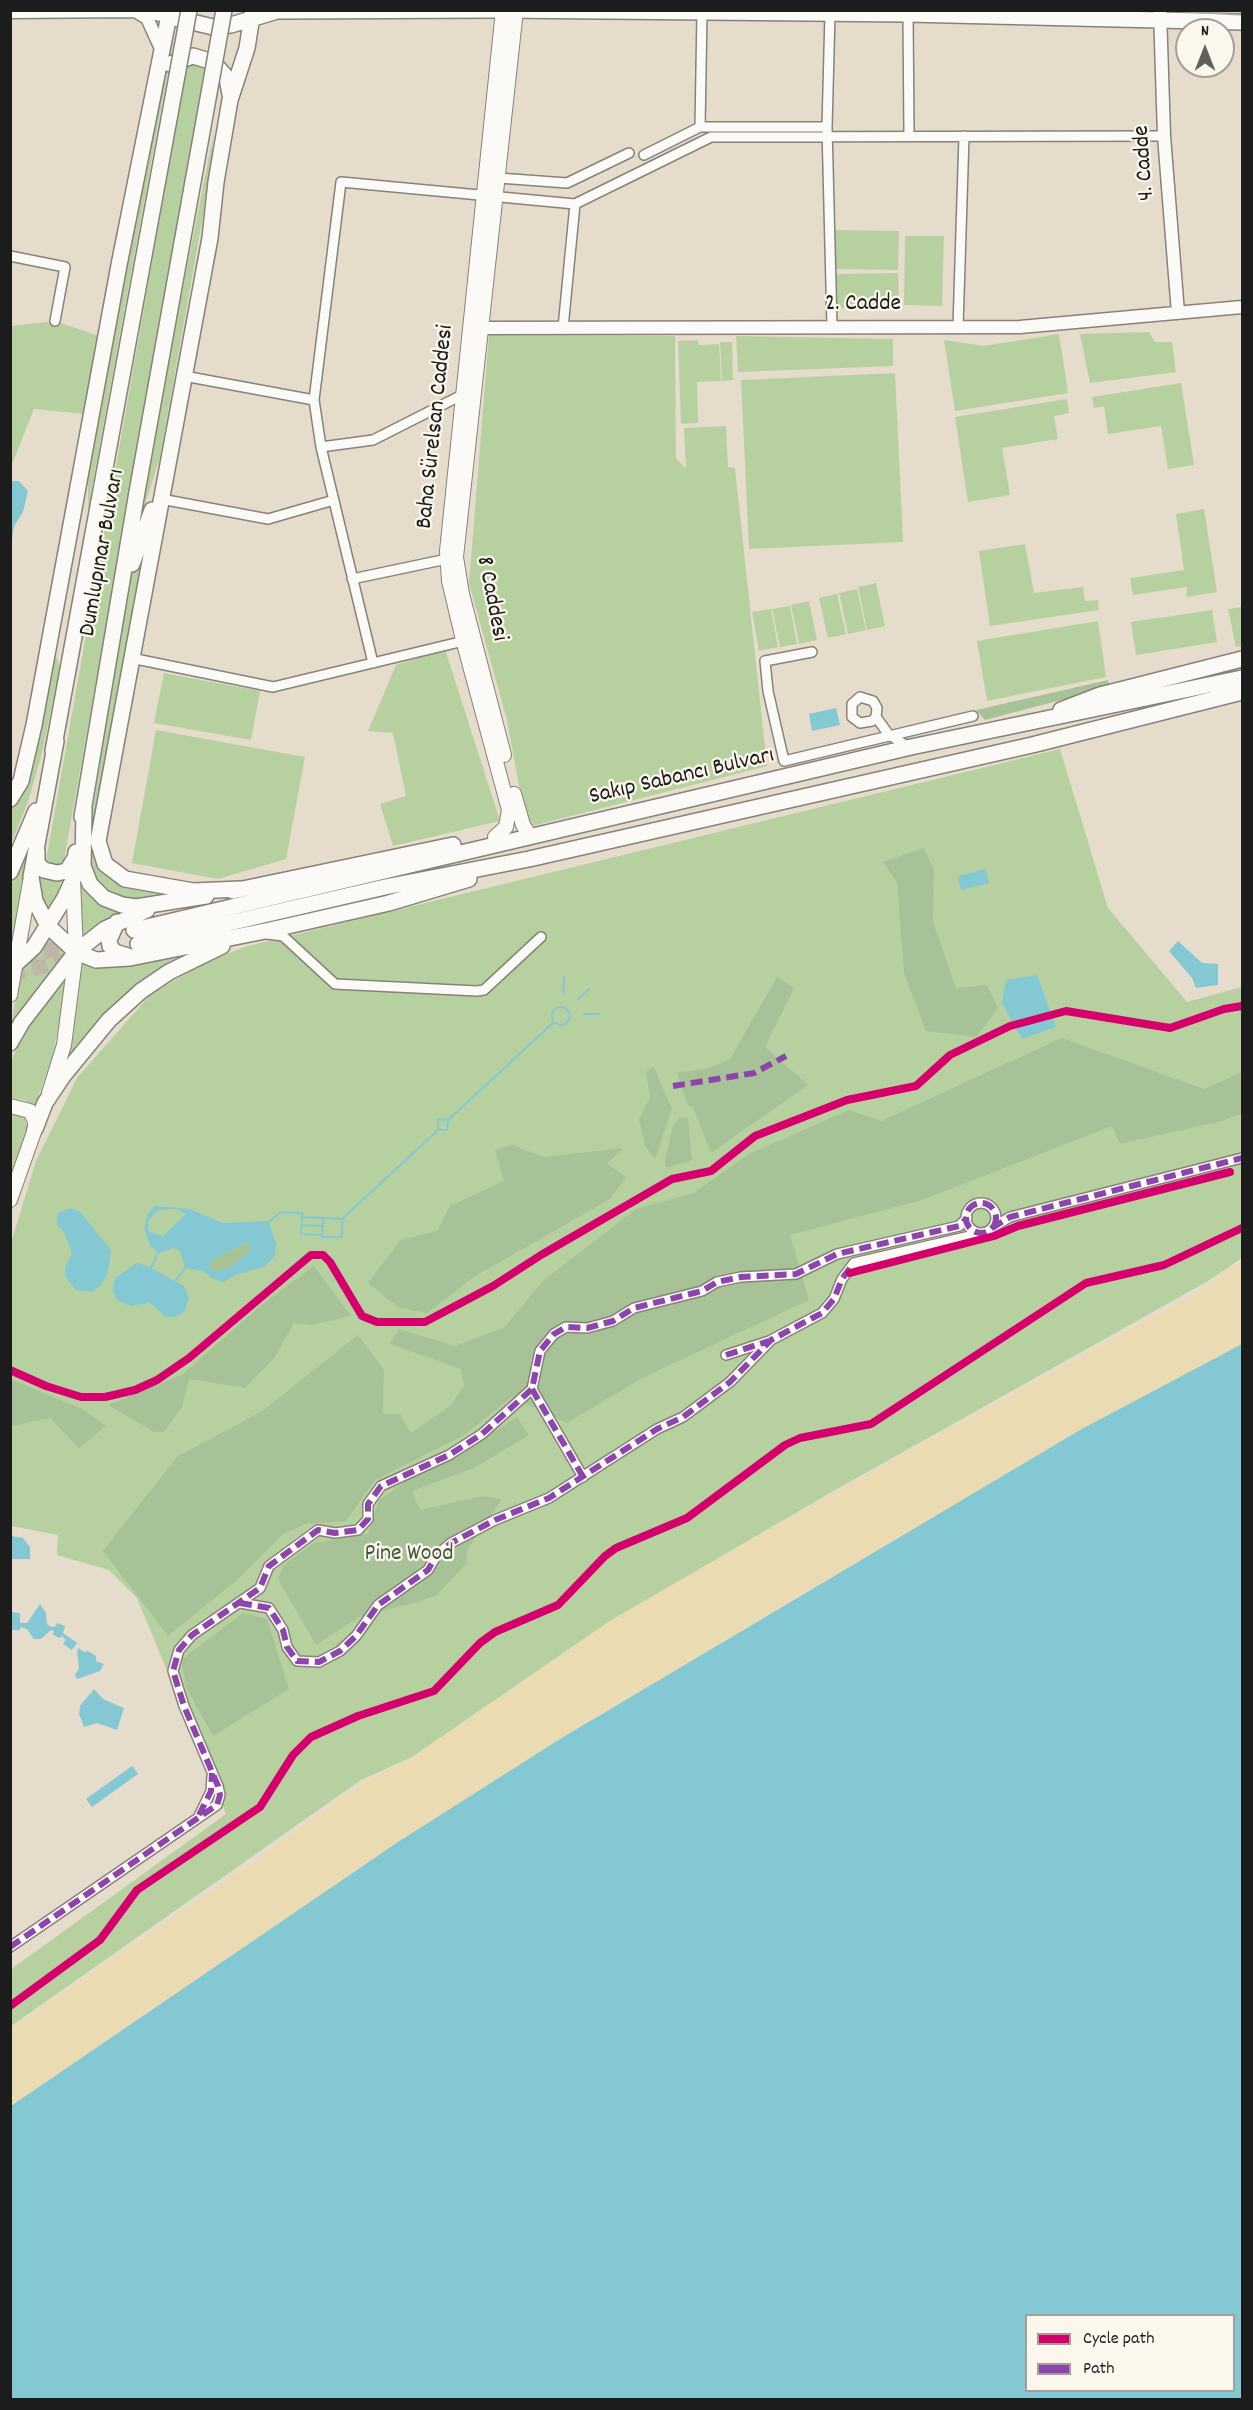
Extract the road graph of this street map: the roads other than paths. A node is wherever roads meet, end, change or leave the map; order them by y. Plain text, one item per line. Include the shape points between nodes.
1 (189, 10) edge
2 (224, 10) edge
3 (495, 10) edge
4 (504, 10) edge
5 (135, 11) edge
6 (516, 11) edge
7 (10, 12) edge
8 (170, 13) edge
9 (702, 13) junction
10 (830, 14) junction
11 (908, 14) junction
12 (252, 15) edge
13 (1160, 15) edge
14 (1242, 22) edge
15 (162, 56) junction
16 (158, 79) junction
17 (230, 100) junction
18 (700, 127) junction
19 (828, 131) junction
20 (909, 135) junction
21 (1164, 135) junction
22 (964, 136) junction
23 (629, 153) dead end
24 (644, 155) dead end
25 (499, 178) junction
26 (491, 197) junction
27 (575, 204) junction
28 (10, 256) edge
29 (1242, 307) edge
30 (1179, 313) junction
31 (55, 321) dead end
32 (832, 326) junction
33 (958, 327) junction
34 (482, 328) junction
35 (563, 328) junction
36 (184, 376) junction
37 (462, 395) junction
38 (314, 400) junction
39 (321, 447) junction
40 (166, 471) junction
41 (81, 474) junction
42 (161, 499) junction
43 (334, 500) junction
44 (447, 559) junction
45 (85, 576) junction
46 (352, 579) junction
47 (118, 599) junction
48 (52, 629) junction
49 (468, 640) junction
50 (812, 652) dead end
51 (131, 658) junction
52 (1242, 658) edge
53 (373, 663) junction
54 (1242, 669) edge
55 (67, 671) junction
56 (1242, 678) edge
57 (1242, 692) edge
58 (1242, 701) edge
59 (973, 716) dead end
60 (876, 717) dead end
61 (1038, 718) junction
62 (1003, 730) junction
63 (889, 735) junction
64 (56, 741) junction
65 (1032, 745) junction
66 (909, 747) junction
67 (878, 755) junction
68 (10, 799) edge
69 (84, 808) junction
70 (530, 836) junction
71 (495, 837) junction
72 (37, 845) junction
73 (76, 854) junction
74 (529, 859) junction
75 (10, 872) edge
76 (31, 876) junction
77 (73, 880) junction
78 (240, 889) junction
79 (158, 906) junction
80 (117, 922) junction
81 (48, 926) junction
82 (252, 933) junction
83 (541, 937) dead end
84 (135, 944) junction
85 (76, 952) junction
86 (14, 967) edge
87 (10, 995) edge
88 (10, 1043) edge
89 (45, 1104) junction
90 (10, 1106) edge
91 (35, 1129) junction
92 (1242, 1158) edge
93 (10, 1200) edge
94 (993, 1210) junction
95 (1010, 1217) junction
96 (967, 1218) junction
97 (987, 1231) junction
98 (771, 1340) junction
99 (726, 1355) dead end
100 (532, 1389) junction
101 (583, 1477) junction
102 (260, 1588) junction
103 (240, 1603) junction
104 (269, 1608) junction
105 (10, 1947) edge

1 - 45 main road, Dumlupınar Bulvarı, bridge
2 - 47 main road, Dumlupınar Bulvarı, bridge
3 - 12 main road via 277,11
4 - 6 main road
4 - 26 main road, Baha Sürelsan Caddesi
5 - 7 street
5 - 8 street
5 - 15 street via 147,18
6 - 9 main road
6 - 25 main road, Baha Sürelsan Caddesi
8 - 12 main road via 213,27
8 - 15 main road
9 - 10 main road
9 - 18 street
10 - 11 main road
10 - 19 street
11 - 13 main road
11 - 20 street
12 - 17 main road via 247,48
13 - 14 main road
13 - 21 street, 4. Cadde
15 - 16 main road
16 - 17 main road via 172,62 203,57 222,69
16 - 41 main road
17 - 36 main road
18 - 19 street
18 - 24 street
19 - 20 street
19 - 27 street via 711,137
19 - 32 street
20 - 22 street
21 - 22 street
21 - 30 street, 4. Cadde
22 - 33 street
23 - 25 street via 567,183
25 - 26 main road, Baha Sürelsan Caddesi
26 - 27 street
26 - 34 main road, Baha Sürelsan Caddesi
26 - 37 main road, Baha Sürelsan Caddesi
26 - 38 street via 341,182
27 - 35 street
28 - 31 street via 65,267
29 - 30 street, 2. Cadde
30 - 33 street, 2. Cadde via 1020,327
32 - 33 street, 2. Cadde
32 - 35 street, 2. Cadde
34 - 35 street, 2. Cadde
34 - 49 main road, 8 Caddesi via 456,557
36 - 38 street
36 - 40 main road
37 - 39 street via 374,440
37 - 44 main road, Baha Sürelsan Caddesi
38 - 39 street
39 - 43 street
40 - 42 main road
40 - 47 main road
41 - 45 main road
41 - 48 main road
42 - 43 street via 268,519
42 - 51 main road
43 - 46 street
44 - 46 street
44 - 49 main road, Baha Sürelsan Caddesi
45 - 55 main road, Dumlupınar Bulvarı
46 - 53 street
47 - 69 main road, Dumlupınar Bulvarı
48 - 55 main road
48 - 68 main road via 21,781
49 - 53 street
49 - 70 main road, 8 Caddesi via 518,810
49 - 71 main road, Baha Sürelsan Caddesi via 509,810 506,827
50 - 63 street via 765,661 784,761
51 - 53 street via 273,687
51 - 78 main road via 100,824 102,859 113,873 132,881 193,891
52 - 61 main road via 1100,695
54 - 61 main road
55 - 64 main road, Dumlupınar Bulvarı
56 - 62 main road, Sakıp Sabancı Bulvarı
57 - 65 main road, Sakıp Sabancı Bulvarı
58 - 65 main road
59 - 63 street
60 - 63 street
61 - 62 main road
62 - 66 main road, Sakıp Sabancı Bulvarı
63 - 66 street
63 - 67 street
64 - 72 main road
64 - 75 main road, Dumlupınar Bulvarı via 40,799
65 - 74 main road, Sakıp Sabancı Bulvarı
66 - 67 main road, Sakıp Sabancı Bulvarı
67 - 70 main road, Sakıp Sabancı Bulvarı
69 - 73 main road, Dumlupınar Bulvarı
69 - 79 main road via 83,866 95,891 122,906
70 - 71 main road
70 - 84 main road, Sakıp Sabancı Bulvarı
71 - 78 main road
72 - 73 main road via 38,864 44,870 67,871
72 - 76 main road
73 - 77 main road, Dumlupınar Bulvarı
74 - 82 main road via 389,903
74 - 84 main road
76 - 81 main road via 36,901
76 - 86 main road
77 - 81 main road
77 - 85 main road, Dumlupınar Bulvarı
78 - 79 main road
79 - 80 main road
80 - 84 main road via 108,940 110,946 121,955
80 - 85 main road
81 - 85 main road
81 - 86 main road
82 - 83 street via 283,936 335,984 477,991 484,990
82 - 84 main road
82 - 89 main road via 169,972 126,1004 92,1040
84 - 85 main road via 96,960
85 - 88 main road
85 - 89 main road, Dumlupınar Bulvarı via 64,1045
86 - 87 main road
89 - 91 main road
90 - 91 main road via 30,1111
91 - 93 main road
92 - 95 street
94 - 95 street
94 - 96 street via 986,1204 977,1204
94 - 97 street via 996,1219
95 - 97 street
96 - 97 street via 973,1230
96 - 100 street via 959,1226 837,1254 796,1274 717,1282 702,1291 634,1308 613,1321 587,1328 566,1327 540,1351
97 - 98 street via 854,1263 822,1313
98 - 99 street
98 - 101 street via 730,1382 683,1417
100 - 101 street
100 - 102 street via 482,1434 449,1455 381,1486 368,1504 368,1519 358,1530 318,1530 269,1566
101 - 104 street via 549,1498 451,1543 428,1570 378,1605 340,1651 319,1662 297,1661
102 - 103 street
102 - 104 street
103 - 104 street
103 - 105 street via 192,1635 179,1650 173,1671 212,1773 207,1802 195,1820

